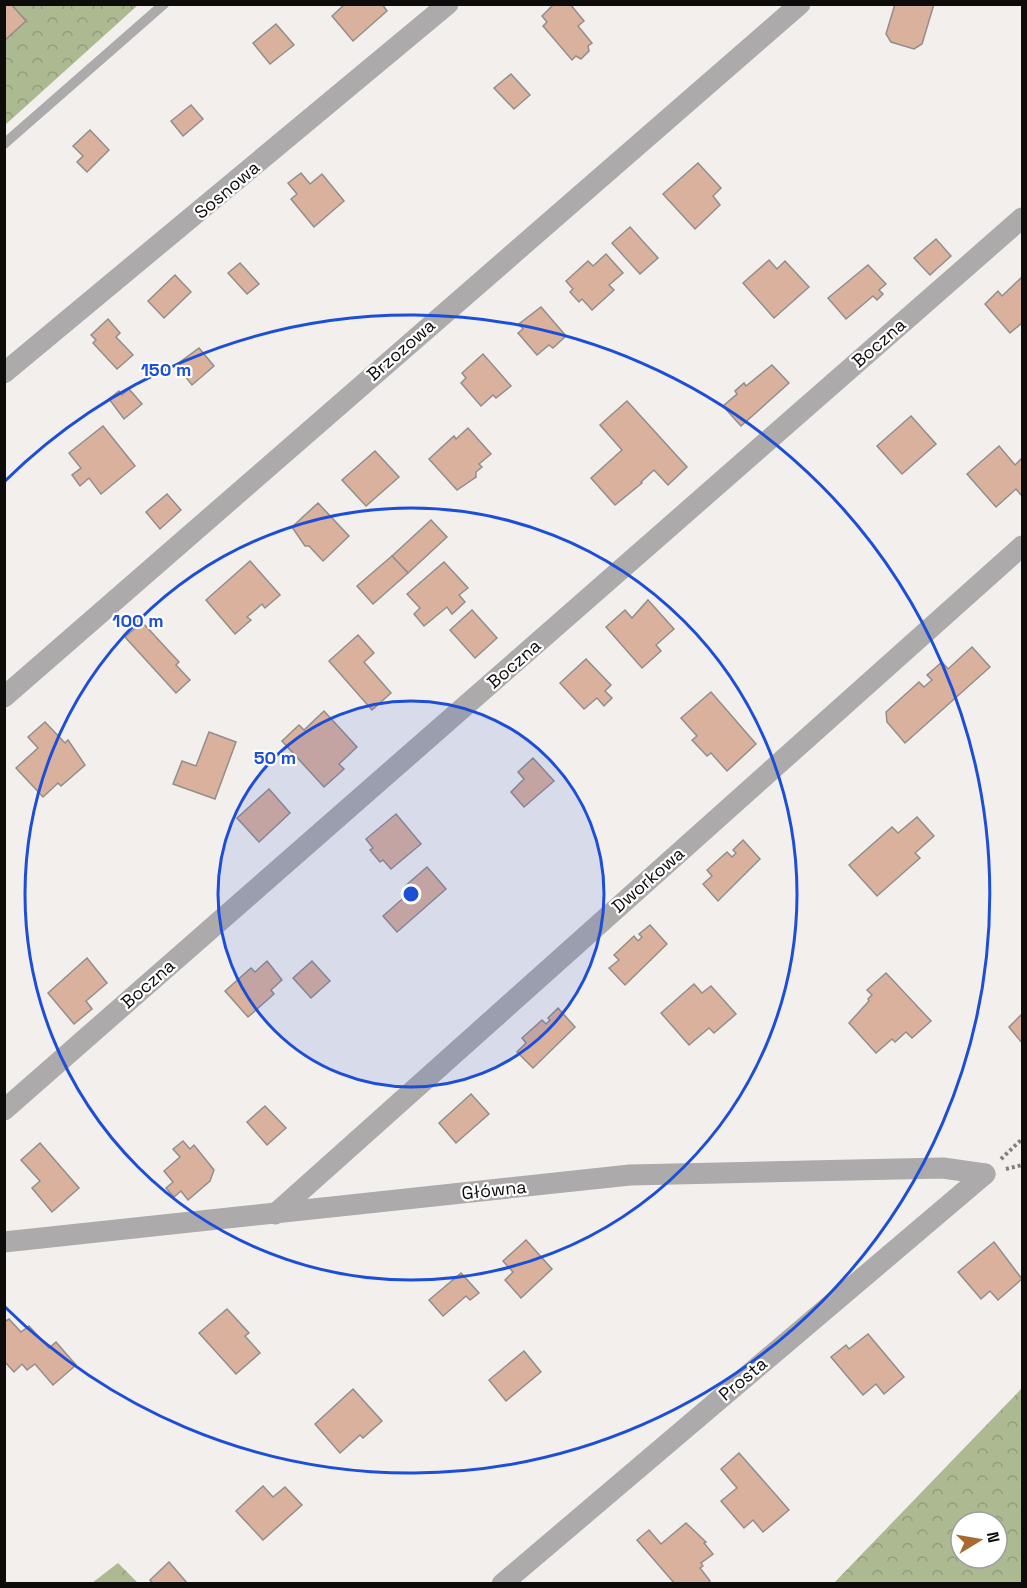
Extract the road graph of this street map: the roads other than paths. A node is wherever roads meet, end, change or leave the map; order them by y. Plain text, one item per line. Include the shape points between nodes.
1 (164, 4) edge
2 (448, 4) edge
3 (800, 4) edge
4 (4, 144) edge
5 (1023, 218) edge
6 (4, 373) edge
7 (1023, 546) edge
8 (4, 697) edge
9 (4, 1110) edge
10 (985, 1174) joint
11 (275, 1214) junction
12 (4, 1242) edge
13 (502, 1584) edge

1 - 4 lane
2 - 6 street, Sosnowa
3 - 8 street, Brzozowa
5 - 9 street, Boczna
7 - 11 street, Dworkowa
10 - 11 street, Główna via 943,1168 630,1176
10 - 13 street, Prosta
11 - 12 street, Główna

